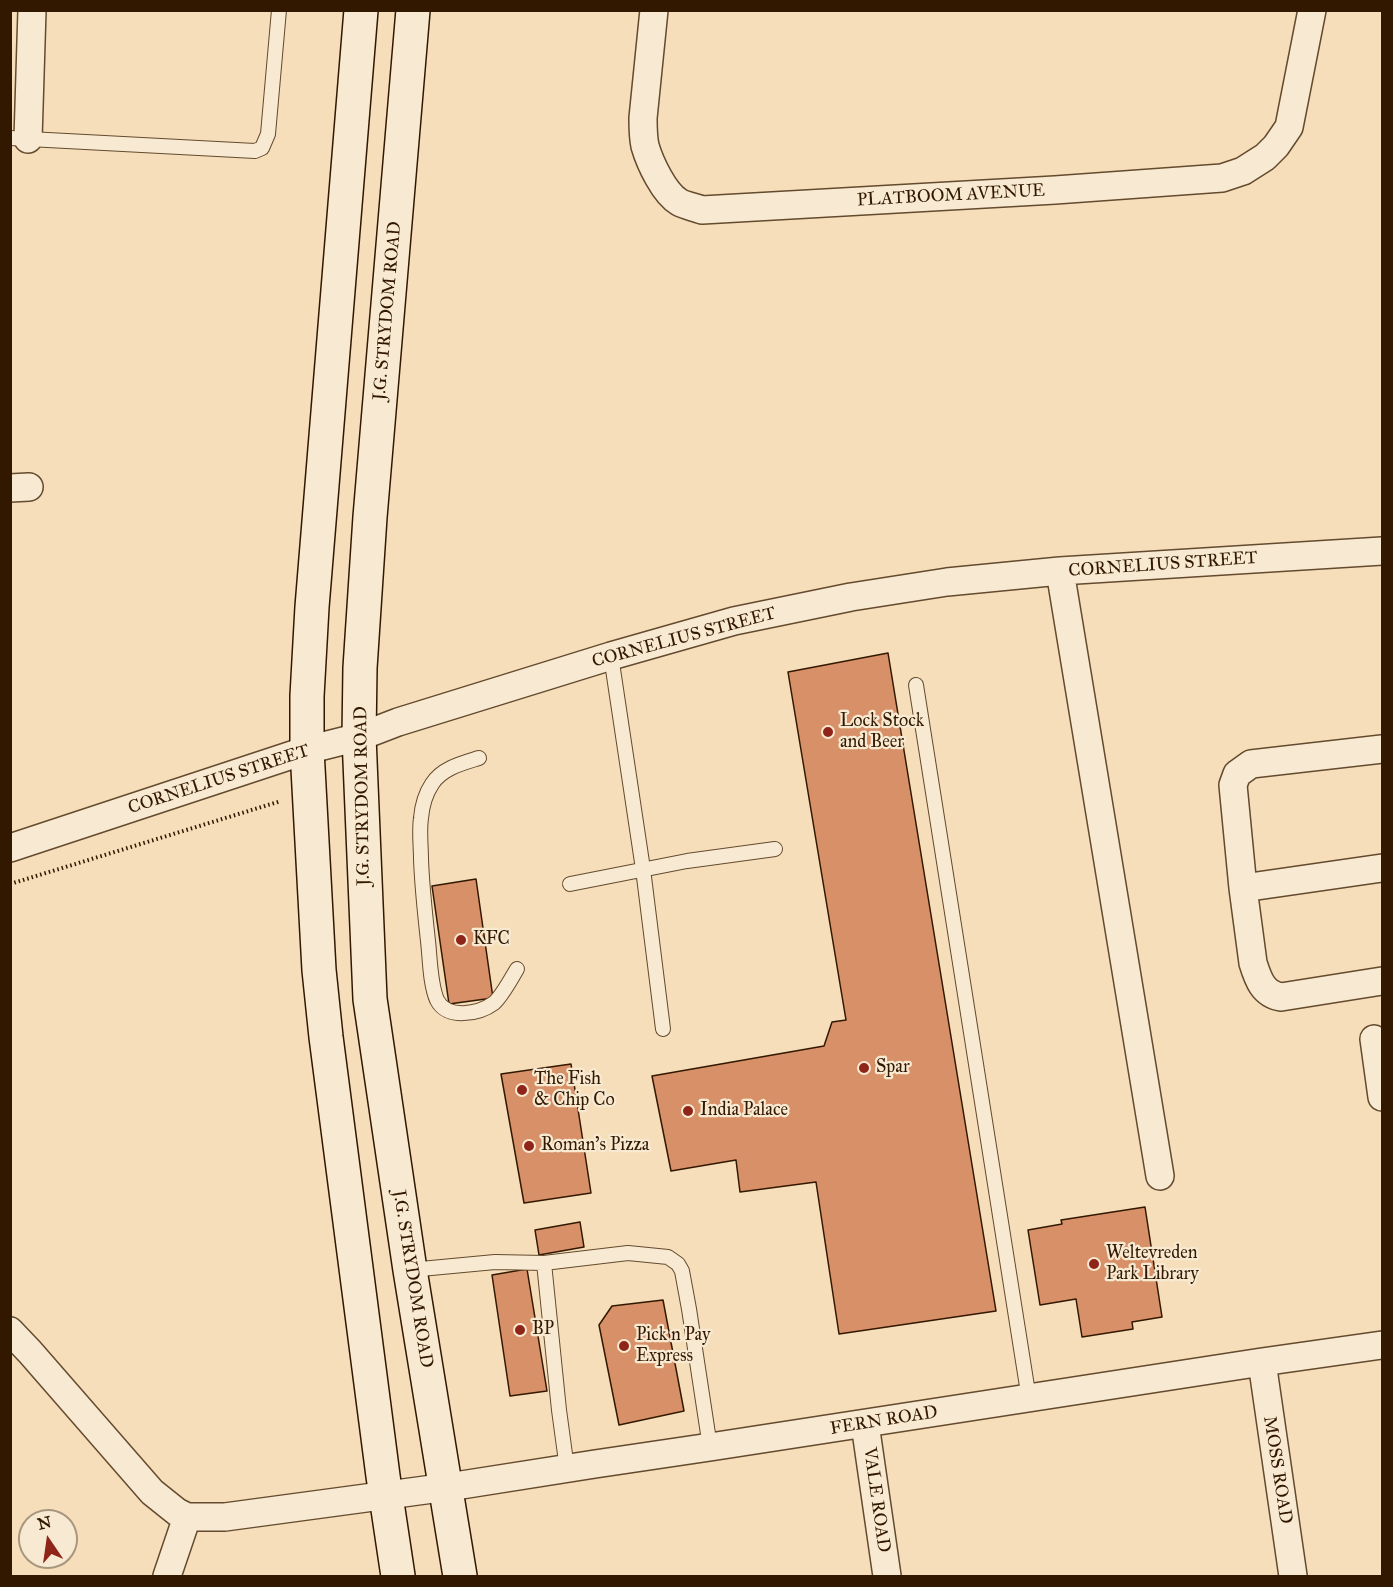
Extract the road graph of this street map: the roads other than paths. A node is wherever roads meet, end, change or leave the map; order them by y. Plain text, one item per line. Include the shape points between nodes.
1 (32, 10) edge
2 (279, 10) edge
3 (361, 10) edge
4 (413, 10) edge
5 (654, 10) edge
6 (1312, 10) edge
7 (19, 138) edge
8 (1383, 551) edge
9 (1060, 571) junction
10 (610, 656) junction
11 (916, 685) dead end
12 (359, 737) junction
13 (1383, 749) edge
14 (306, 750) junction
15 (479, 758) dead end
16 (10, 848) edge
17 (776, 849) dead end
18 (1383, 868) edge
19 (643, 869) junction
20 (570, 884) dead end
21 (1243, 888) junction
22 (518, 969) dead end
23 (1383, 981) edge
24 (663, 1029) dead end
25 (1374, 1039) dead end
26 (1383, 1097) edge
27 (1160, 1176) dead end
28 (544, 1263) junction
29 (410, 1270) junction
30 (10, 1331) edge
31 (1383, 1345) edge
32 (1262, 1362) junction
33 (1029, 1399) junction
34 (865, 1424) junction
35 (710, 1448) junction
36 (567, 1469) junction
37 (446, 1488) junction
38 (386, 1495) junction
39 (187, 1517) junction
40 (167, 1576) edge
41 (398, 1576) edge
42 (460, 1576) edge
43 (887, 1576) edge
44 (1293, 1576) edge

1 - 7 street
2 - 7 lane via 268,134 262,148 255,152
3 - 14 street via 312,607
4 - 12 street, J.G. STRYDOM ROAD via 370,517
5 - 6 street, PLATBOOM AVENUE via 643,118 645,146 672,196 702,210 1222,178 1265,157 1288,127
8 - 9 street, CORNELIUS STREET
9 - 10 street, CORNELIUS STREET via 947,582 851,597 734,621
9 - 27 street
10 - 12 street, CORNELIUS STREET
10 - 19 lane
11 - 33 lane
12 - 14 street, CORNELIUS STREET
12 - 29 street, J.G. STRYDOM ROAD via 370,999
13 - 21 street via 1258,762 1237,774 1233,785
14 - 16 street, CORNELIUS STREET
14 - 38 street via 326,1037
15 - 22 lane via 435,779 421,816 423,887 437,999 444,1009 455,1013 485,1008 496,1002
17 - 19 lane
18 - 21 street
19 - 20 lane
19 - 24 lane
21 - 23 street via 1256,973 1272,995 1281,997
25 - 26 street
28 - 29 lane via 495,1262
28 - 35 lane via 628,1253 668,1257 678,1264 689,1309
28 - 36 lane
29 - 37 street, J.G. STRYDOM ROAD
30 - 39 street via 153,1492
31 - 32 street, FERN ROAD
32 - 33 street, FERN ROAD
32 - 44 street, MOSS ROAD
33 - 34 street, FERN ROAD
34 - 35 street, FERN ROAD
34 - 43 street, VALE ROAD
35 - 36 street, FERN ROAD
36 - 37 street, FERN ROAD
37 - 38 street, FERN ROAD
37 - 42 street, J.G. STRYDOM ROAD
38 - 39 street, FERN ROAD via 239,1516
38 - 41 street
39 - 40 street

